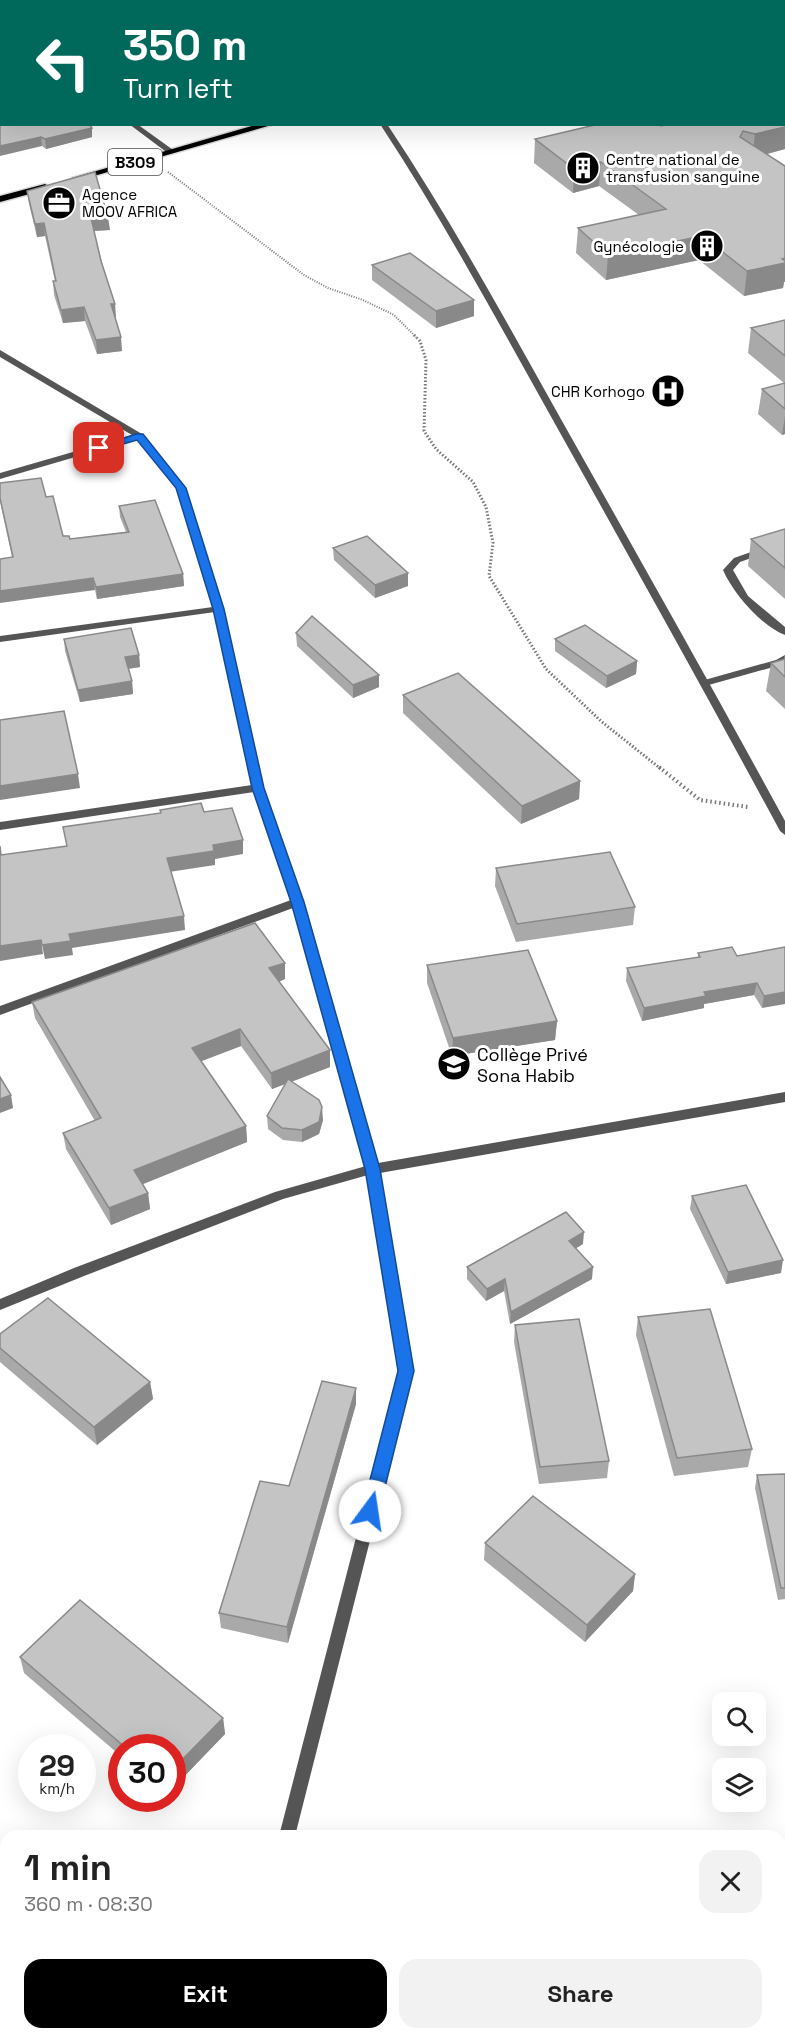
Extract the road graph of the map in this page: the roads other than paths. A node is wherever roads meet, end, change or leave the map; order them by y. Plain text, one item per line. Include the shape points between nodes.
1 (135, 126) edge
2 (264, 126) edge
3 (384, 126) edge
4 (172, 152) junction
5 (66, 181) edge
6 (55, 184) edge
7 (0, 199) edge
8 (0, 353) edge
9 (139, 436) junction
10 (0, 476) edge
11 (785, 543) edge
12 (219, 609) junction
13 (785, 632) edge
14 (0, 639) edge
15 (785, 658) edge
16 (705, 683) junction
17 (258, 788) junction
18 (0, 826) edge
19 (785, 831) edge
20 (297, 902) junction
21 (0, 1011) edge
22 (785, 1097) edge
23 (373, 1169) junction
24 (0, 1305) edge
25 (289, 1830) edge

1 - 4 street
2 - 4 main road, B309
3 - 16 street via 492,304
4 - 5 main road, B309
6 - 7 main road
8 - 9 street
9 - 10 street
9 - 12 street via 181,488
11 - 13 street via 737,561 728,570 740,595
12 - 14 street
12 - 17 street
15 - 16 street
16 - 19 street
17 - 18 street
17 - 20 street
20 - 21 street
20 - 23 street
22 - 23 street
23 - 24 street via 280,1196
23 - 25 street via 406,1371

